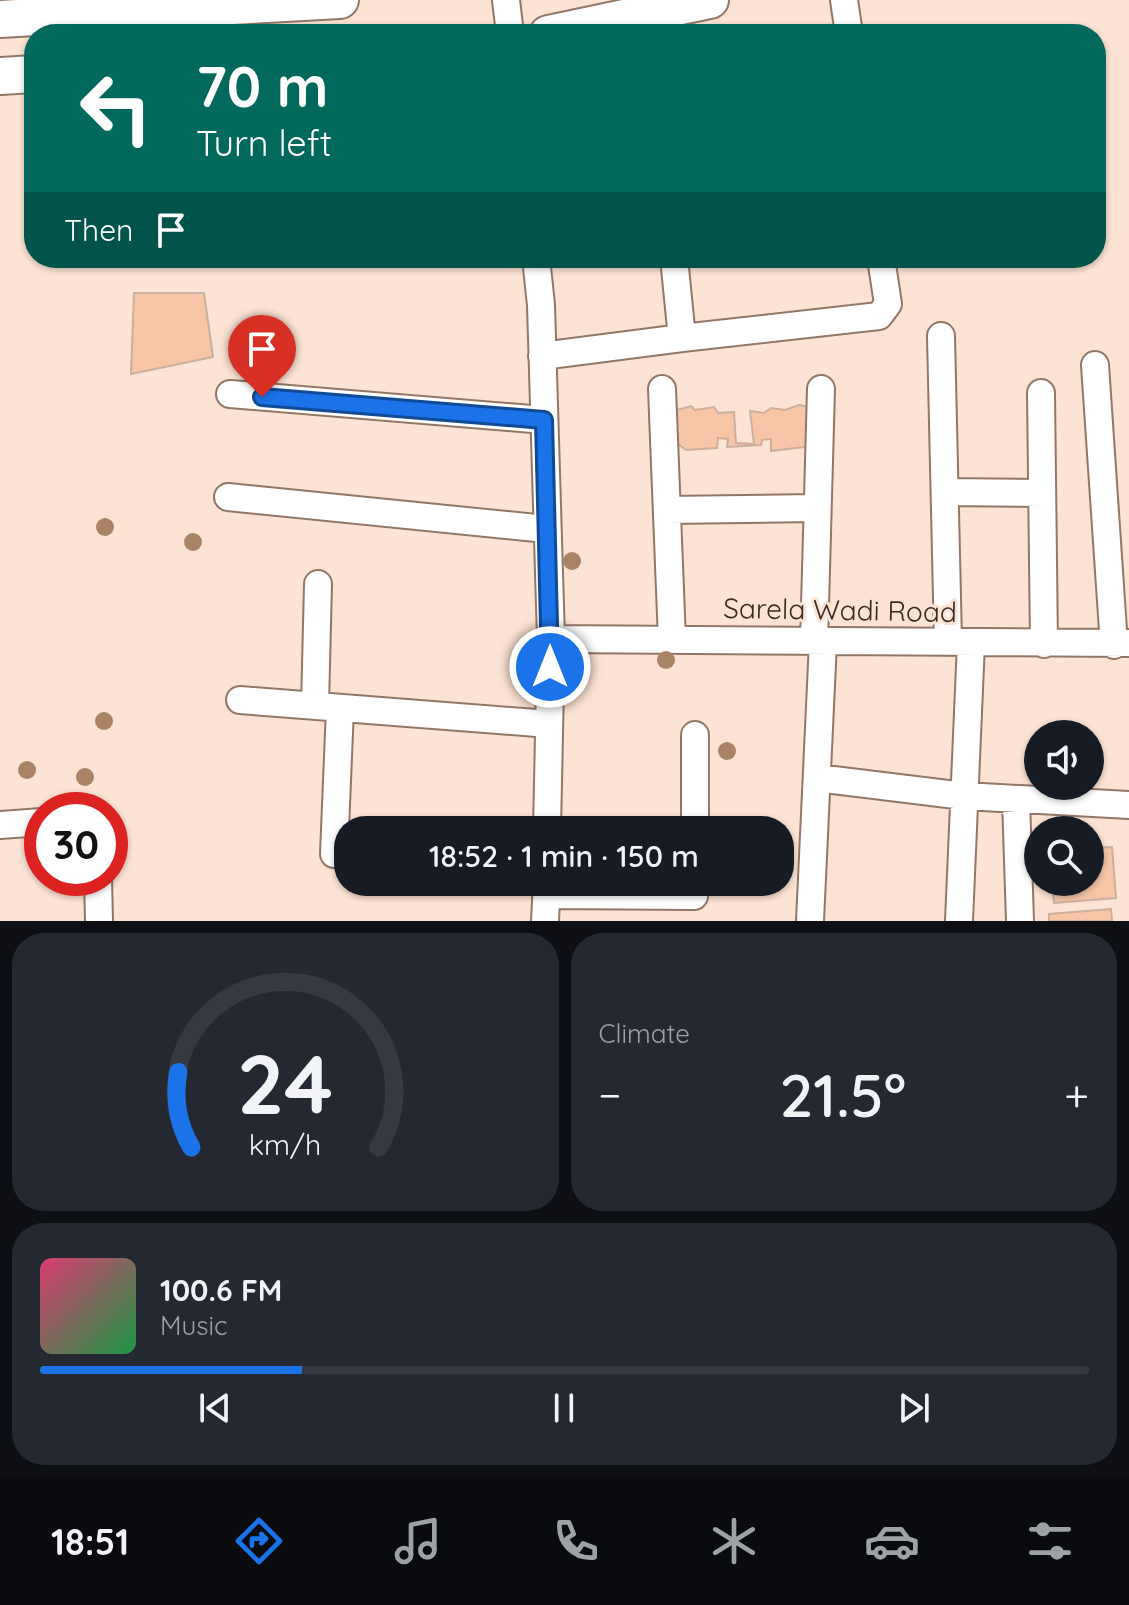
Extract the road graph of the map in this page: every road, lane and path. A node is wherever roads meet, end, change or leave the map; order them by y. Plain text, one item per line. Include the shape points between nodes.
1 (340, 0) edge
2 (506, 0) edge
3 (710, 0) edge
4 (844, 0) edge
5 (0, 19) edge
6 (509, 24) edge
7 (648, 24) edge
8 (848, 24) edge
9 (24, 75) edge
10 (0, 76) edge
11 (537, 268) edge
12 (675, 268) edge
13 (883, 268) edge
14 (941, 336) dead end
15 (682, 338) junction
16 (542, 356) junction
17 (1095, 365) dead end
18 (662, 389) dead end
19 (821, 389) dead end
20 (1041, 393) dead end
21 (230, 394) dead end
22 (544, 420) junction
23 (946, 492) junction
24 (1042, 493) junction
25 (228, 497) dead end
26 (817, 508) junction
27 (667, 510) junction
28 (546, 529) junction
29 (318, 584) dead end
30 (551, 639) junction
31 (672, 640) junction
32 (819, 642) junction
33 (960, 642) junction
34 (1044, 644) junction
35 (1122, 644) edge
36 (240, 700) dead end
37 (327, 707) junction
38 (549, 724) junction
39 (695, 735) dead end
40 (817, 778) junction
41 (964, 796) junction
42 (1016, 800) junction
43 (1129, 805) edge
44 (547, 816) edge
45 (695, 816) edge
46 (24, 823) edge
47 (0, 825) edge
48 (334, 854) dead end
49 (98, 896) edge
50 (546, 899) edge
51 (694, 900) edge
52 (99, 921) edge
53 (810, 921) edge
54 (959, 921) edge
55 (1020, 921) edge

1 - 5 street
2 - 6 street
3 - 7 street
4 - 8 street
9 - 10 street
11 - 16 street
12 - 15 street
13 - 15 street via 888,304 879,316
14 - 23 street
15 - 16 street
16 - 22 street
17 - 35 street
18 - 27 street
19 - 26 street
20 - 24 street
21 - 22 street
22 - 28 street
23 - 24 street
23 - 33 street
24 - 34 street
25 - 28 street
26 - 27 street
26 - 32 street
27 - 31 street
28 - 30 street
29 - 37 street
30 - 31 street, Sarela Wadi Road
30 - 38 street
31 - 32 street, Sarela Wadi Road
32 - 33 street, Sarela Wadi Road
32 - 40 street
33 - 34 street, Sarela Wadi Road
33 - 41 street
34 - 35 street, Sarela Wadi Road
36 - 37 street
37 - 38 street
37 - 48 street
38 - 44 street
39 - 45 street
40 - 41 street
40 - 53 street
41 - 42 street
41 - 54 street
42 - 43 street
42 - 55 street
46 - 47 street
49 - 52 street
50 - 51 street

